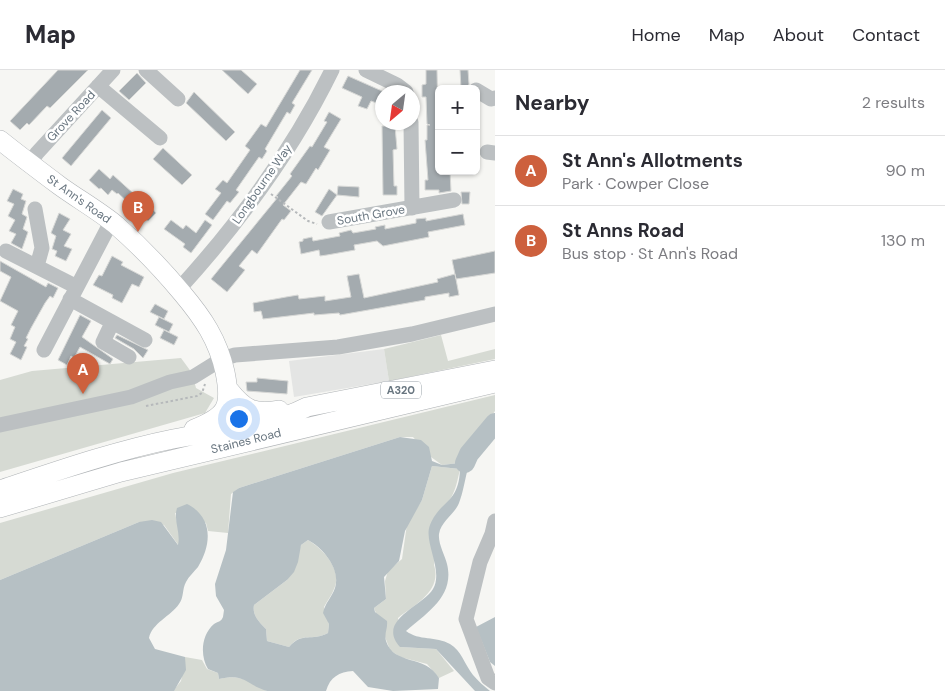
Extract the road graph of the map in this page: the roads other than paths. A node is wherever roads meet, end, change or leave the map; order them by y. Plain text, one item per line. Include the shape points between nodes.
1 (113, 70) edge
2 (146, 70) edge
3 (332, 70) edge
4 (366, 70) edge
5 (397, 85) edge
6 (98, 86) junction
7 (480, 92) edge
8 (495, 98) edge
9 (178, 99) dead end
10 (410, 130) edge
11 (160, 138) dead end
12 (0, 140) edge
13 (30, 163) junction
14 (454, 200) dead end
15 (412, 208) junction
16 (35, 209) dead end
17 (111, 222) junction
18 (329, 222) road end
19 (6, 251) dead end
20 (37, 266) junction
21 (179, 290) junction
22 (74, 293) junction
23 (495, 314) edge
24 (112, 323) junction
25 (144, 340) dead end
26 (44, 350) dead end
27 (129, 357) dead end
28 (222, 359) junction
29 (495, 370) edge
30 (495, 383) edge
31 (227, 399) junction
32 (306, 408) junction
33 (0, 425) edge
34 (231, 429) junction
35 (173, 439) junction
36 (248, 441) junction
37 (0, 490) edge
38 (0, 508) edge
39 (495, 521) edge
40 (495, 683) edge

1 - 6 street, Grove Road
2 - 9 street
3 - 21 street, Longbourne Way via 310,113 236,223
4 - 5 street
6 - 11 street via 151,121
6 - 13 street, Grove Road
7 - 8 street
10 - 15 street, South Grove
12 - 13 main road, St Ann's Road
13 - 17 main road, St Ann's Road
14 - 15 street, South Grove
15 - 18 street, South Grove
16 - 20 street via 42,248
17 - 21 main road, St Ann's Road via 158,264
17 - 22 street
19 - 20 street
20 - 22 street
21 - 28 main road, St Ann's Road via 210,328
22 - 24 street
22 - 26 street
23 - 28 street via 338,347 242,354
24 - 25 street
24 - 27 street via 103,342
28 - 31 main road, St Ann's Road
28 - 33 street via 193,377 131,397
29 - 32 main road, Staines Road / A320
30 - 36 main road, Staines Road / A320
31 - 32 main road via 248,409 271,412
31 - 34 main road, St Ann's Road
31 - 35 main road via 214,421
32 - 34 main road, Staines Road / A320 via 292,415
34 - 35 main road, Staines Road / A320
34 - 36 main road
35 - 37 main road, Staines Road / A320
36 - 38 main road, Staines Road / A320 via 121,472
39 - 40 street via 480,562 466,619 488,678

